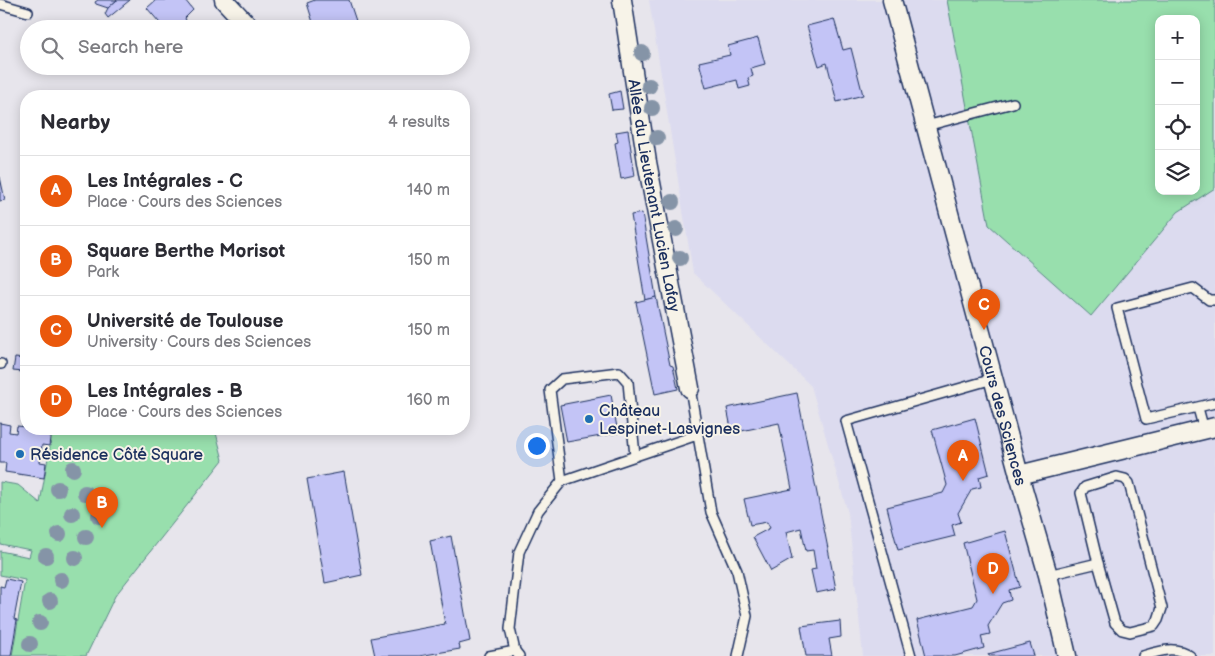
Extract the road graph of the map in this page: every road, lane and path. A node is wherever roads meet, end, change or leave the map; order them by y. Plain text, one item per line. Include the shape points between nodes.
1 (224, 0) edge
2 (622, 0) edge
3 (892, 0) edge
4 (0, 4) edge
5 (28, 12) dead end
6 (243, 20) edge
7 (1013, 103) dead end
8 (926, 126) junction
9 (1215, 300) edge
10 (993, 379) junction
11 (690, 388) joint
12 (1215, 403) edge
13 (1198, 408) junction
14 (1209, 429) edge
15 (697, 435) junction
16 (636, 456) junction
17 (1019, 476) junction
18 (562, 482) junction
19 (1098, 563) junction
20 (1048, 575) junction
21 (517, 653) edge
22 (489, 656) edge
23 (738, 656) edge
24 (910, 656) edge
25 (1066, 656) edge
26 (1143, 656) edge
27 (1190, 656) edge

1 - 6 street
2 - 11 street, Allée du Lieutenant Lucien Lafay via 647,162
3 - 8 street, Cours des Sciences
4 - 5 lane
7 - 8 lane
8 - 10 street, Cours des Sciences
9 - 13 lane via 1209,300 1193,288 1117,308 1146,419
10 - 17 street, Cours des Sciences
10 - 24 lane via 846,421
11 - 15 lane
12 - 13 lane
13 - 14 lane
14 - 17 street
15 - 16 lane
15 - 23 lane via 711,512 737,571 747,616
16 - 18 lane
16 - 18 lane via 628,382 619,372 562,379 550,390
17 - 20 street, Cours des Sciences
18 - 21 lane via 538,511 519,552 510,629
19 - 19 lane via 1115,623 1130,632 1154,626 1162,608 1129,483 1117,477 1085,487 1081,493
19 - 20 lane
20 - 25 street, Cours des Sciences
21 - 22 lane
26 - 27 lane via 1168,649

